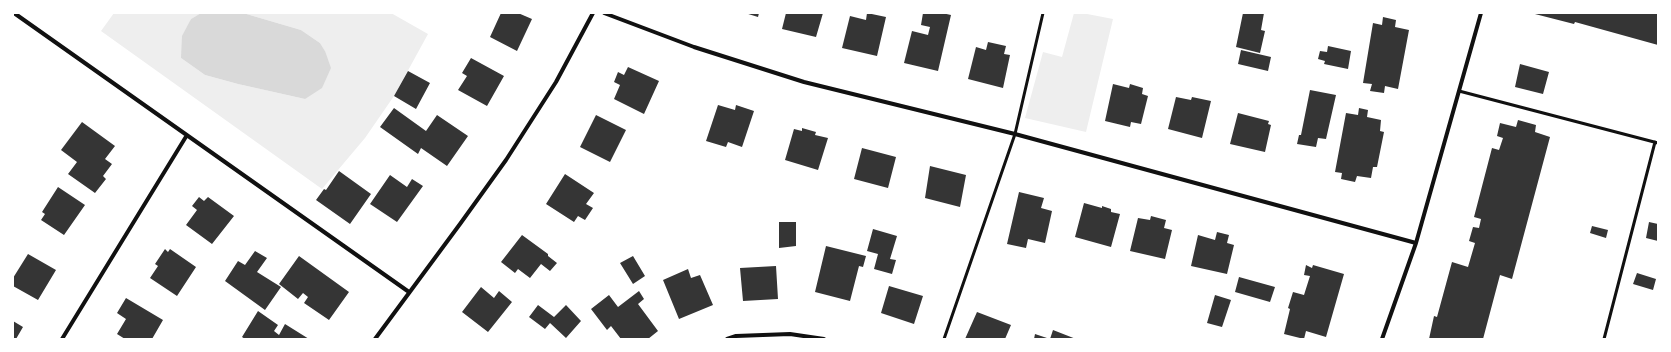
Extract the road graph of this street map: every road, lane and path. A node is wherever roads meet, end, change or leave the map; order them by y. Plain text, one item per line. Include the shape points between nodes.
1 (14, 13) edge
2 (593, 13) edge
3 (604, 13) edge
4 (1043, 13) edge
5 (1481, 13) edge
6 (1459, 91) junction
7 (1015, 134) junction
8 (187, 135) junction
9 (1656, 142) edge
10 (1416, 243) junction
11 (409, 292) junction
12 (62, 339) edge
13 (375, 339) edge
14 (727, 339) edge
15 (824, 339) edge
16 (944, 339) edge
17 (1382, 339) edge
18 (1604, 339) edge

1 - 8 street
2 - 11 street via 556,82 506,160
3 - 7 street via 804,82
4 - 7 lane
5 - 6 street
6 - 9 lane
6 - 10 street
7 - 10 street
7 - 16 lane
8 - 11 street
8 - 12 street
9 - 18 lane
10 - 17 street
11 - 13 street
14 - 15 street via 736,336 790,334

